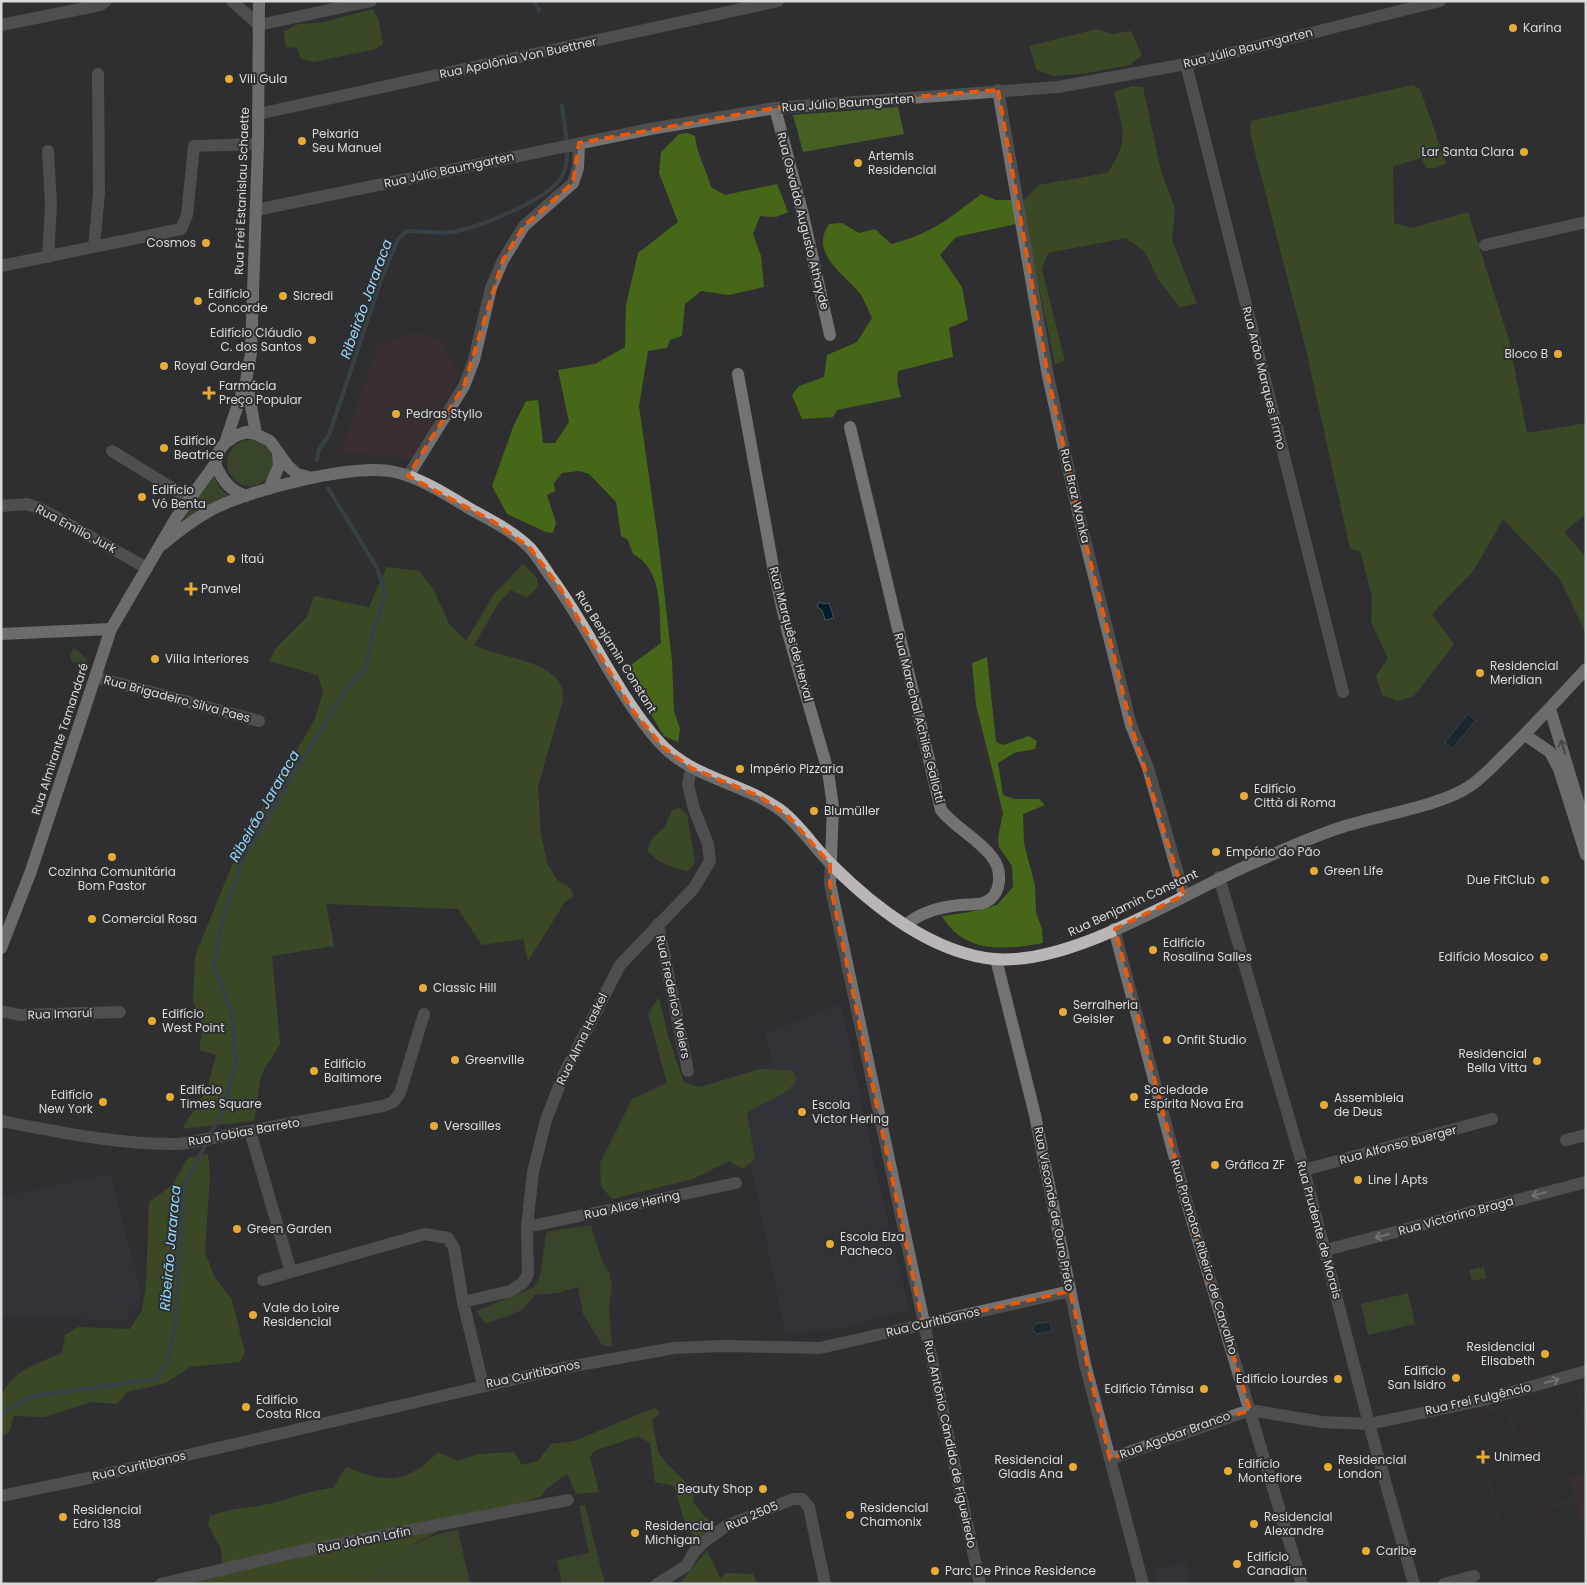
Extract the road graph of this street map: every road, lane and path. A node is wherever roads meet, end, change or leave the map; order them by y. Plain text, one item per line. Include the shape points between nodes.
1 (106, 1) edge
2 (232, 1) edge
3 (259, 1) edge
4 (371, 1) edge
5 (778, 1) edge
6 (1440, 1) edge
7 (1, 25) edge
8 (259, 26) junction
9 (1186, 64) junction
10 (98, 74) dead end
11 (998, 90) junction
12 (775, 108) junction
13 (258, 114) junction
14 (258, 144) junction
15 (571, 145) junction
16 (48, 152) dead end
17 (256, 210) junction
18 (1586, 222) edge
19 (1485, 245) dead end
20 (94, 247) junction
21 (48, 257) junction
22 (1, 266) edge
23 (830, 335) dead end
24 (738, 374) dead end
25 (246, 381) junction
26 (850, 427) dead end
27 (256, 434) junction
28 (225, 443) junction
29 (112, 451) dead end
30 (278, 452) junction
31 (215, 464) junction
32 (408, 476) junction
33 (315, 478) junction
34 (269, 489) junction
35 (246, 496) junction
36 (188, 498) junction
37 (1, 506) edge
38 (162, 545) junction
39 (146, 568) junction
40 (111, 630) junction
41 (1, 634) edge
42 (1586, 669) edge
43 (95, 677) junction
44 (1343, 692) dead end
45 (1550, 709) junction
46 (259, 721) dead end
47 (1525, 735) junction
48 (692, 768) junction
49 (1586, 828) edge
50 (1586, 855) edge
51 (830, 864) junction
52 (1219, 877) junction
53 (1184, 895) junction
54 (658, 924) junction
55 (906, 925) junction
56 (1114, 929) junction
57 (1, 948) edge
58 (996, 959) junction
59 (1, 1011) edge
60 (120, 1012) dead end
61 (424, 1014) dead end
62 (688, 1071) dead end
63 (1492, 1120) dead end
64 (1, 1121) edge
65 (250, 1131) junction
66 (1586, 1135) edge
67 (1566, 1140) dead end
68 (1304, 1170) junction
69 (1586, 1182) edge
70 (736, 1183) dead end
71 (527, 1227) junction
72 (1326, 1250) junction
73 (291, 1272) junction
74 (263, 1280) dead end
75 (1070, 1291) junction
76 (463, 1302) junction
77 (923, 1324) junction
78 (1586, 1371) edge
79 (483, 1385) junction
80 (1250, 1410) junction
81 (1369, 1424) junction
82 (1110, 1459) junction
83 (1, 1496) edge
84 (568, 1500) dead end
85 (1474, 1576) dead end
86 (161, 1584) edge
87 (657, 1584) edge
88 (825, 1584) edge
89 (980, 1584) edge
90 (1143, 1584) edge
91 (1302, 1584) edge
92 (1414, 1584) edge
93 (1444, 1584) edge

1 - 7 street via 100,5
2 - 8 street
3 - 8 main road, Rua Frei Estanislau Schaette
4 - 8 street
5 - 13 street, Rua Apolônia Von Buettner
6 - 9 street, Rua Júlio Baumgarten
8 - 13 main road, Rua Frei Estanislau Schaette
9 - 11 street, Rua Júlio Baumgarten via 1058,87
9 - 44 street, Rua Arão Marques Firmo
10 - 20 street via 99,193
11 - 12 street, Rua Júlio Baumgarten
11 - 53 street, Rua Braz Wanka via 1048,376 1079,516 1131,725 1148,768
12 - 15 street, Rua Júlio Baumgarten via 650,128
12 - 23 street, Rua Osvaldo Augusto Athayde
13 - 14 main road, Rua Frei Estanislau Schaette
14 - 17 main road, Rua Frei Estanislau Schaette
14 - 20 street via 194,146 187,215 181,229
15 - 17 street, Rua Júlio Baumgarten
15 - 32 street via 578,168 574,183 524,226 503,260 491,288 474,360 464,386
16 - 21 street via 51,205
17 - 25 main road, Rua Frei Estanislau Schaette via 251,353
18 - 19 street
20 - 21 street
21 - 22 street
24 - 51 street, Rua Marquês de Herval via 774,572 828,771 833,807
25 - 27 main road, Rua Frei Estanislau Schaette
25 - 28 main road, Rua Frei Estanislau Schaette
26 - 55 street, Rua Marechal Achiles Gallotti via 941,810 993,858 998,871 999,885 993,896 983,902 924,913
27 - 28 main road via 246,432
27 - 30 main road via 270,441
28 - 31 main road
29 - 36 street
30 - 33 main road via 298,474
30 - 34 main road via 280,466
31 - 35 main road via 222,480 232,491
31 - 36 main road, Rua Almirante Tamandaré
32 - 33 main road, Rua Benjamin Constant via 381,470 354,470
32 - 48 main road, Rua Benjamin Constant via 494,522 530,548 560,588 633,711 663,747
33 - 34 main road, Rua Benjamin Constant
34 - 35 main road
35 - 38 main road, Rua Almirante Tamandaré via 213,508
36 - 38 main road, Rua Almirante Tamandaré
37 - 39 street, Rua Emílio Jurk via 27,504 41,509
38 - 39 main road, Rua Almirante Tamandaré
39 - 40 main road, Rua Almirante Tamandaré
40 - 41 main road
40 - 43 main road, Rua Almirante Tamandaré
42 - 45 main road, Rua Benjamin Constant
43 - 46 street, Rua Brigadeiro Silva Paes
43 - 57 main road, Rua Almirante Tamandaré via 34,861
45 - 47 main road, Rua Benjamin Constant
49 -> 45 main road
47 - 50 main road via 1550,752 1559,769
47 - 52 main road, Rua Benjamin Constant via 1482,777 1455,794 1339,828
48 - 51 main road, Rua Benjamin Constant via 759,796 775,807 808,836
48 - 54 street, Rua Alma Haskel via 688,785 708,844 710,861 694,888
51 - 55 main road, Rua Benjamin Constant
51 - 77 street, Rua Antônio Cândido de Figueiredo via 832,896
52 - 53 main road, Rua Benjamin Constant
52 - 68 street, Rua Prudente de Morais
53 - 56 main road, Rua Benjamin Constant
54 - 62 street, Rua Frederico Weiers
54 - 71 street, Rua Alma Haskel via 620,965 563,1076 538,1146
55 - 58 main road, Rua Benjamin Constant via 960,951
56 - 58 main road, Rua Benjamin Constant via 1065,950 1021,960
56 - 80 street, Rua Promotor Ribeiro de Carvalho via 1186,1200
58 - 75 street, Rua Visconde de Ouro Preto via 1035,1115
59 - 60 street, Rua Imaruí via 20,1015
61 - 65 street, Rua Tobias Barreto via 400,1093 393,1102
63 - 68 street, Rua Alfonso Buerger
64 - 65 street, Rua Tobias Barreto via 150,1144 180,1144
65 - 73 street
66 - 67 street
68 - 72 street, Rua Prudente de Morais
69 -> 72 street, Rua Victorino Braga
70 - 71 street, Rua Alice Hering
71 - 76 street, Rua Alma Haskel via 528,1274 523,1283 510,1291
72 - 81 street, Rua Prudente de Morais
73 - 74 street
73 - 76 street via 425,1234 437,1235 448,1238 454,1248
75 - 77 street, Rua Curitibanos
75 - 82 street, Rua Visconde de Ouro Preto
76 - 79 street
77 - 79 street, Rua Curitibanos via 820,1348 674,1348
77 - 89 street, Rua Antônio Cândido de Figueiredo
81 -> 78 street, Rua Frei Fulgêncio via 1484,1400
79 - 83 street, Rua Curitibanos
80 - 81 street, Rua Frei Fulgêncio via 1322,1422
80 - 82 street, Rua Agobar Branco
80 - 91 street, Rua Promotor Ribeiro de Carvalho
81 - 92 street, Rua Prudente de Morais
82 - 90 street, Rua Agobar Branco
84 - 86 street, Rua Johan Lafin via 296,1552
85 - 93 street
87 - 88 street, Rua 2505 via 686,1566 705,1541 726,1526 793,1499 802,1499 809,1507

